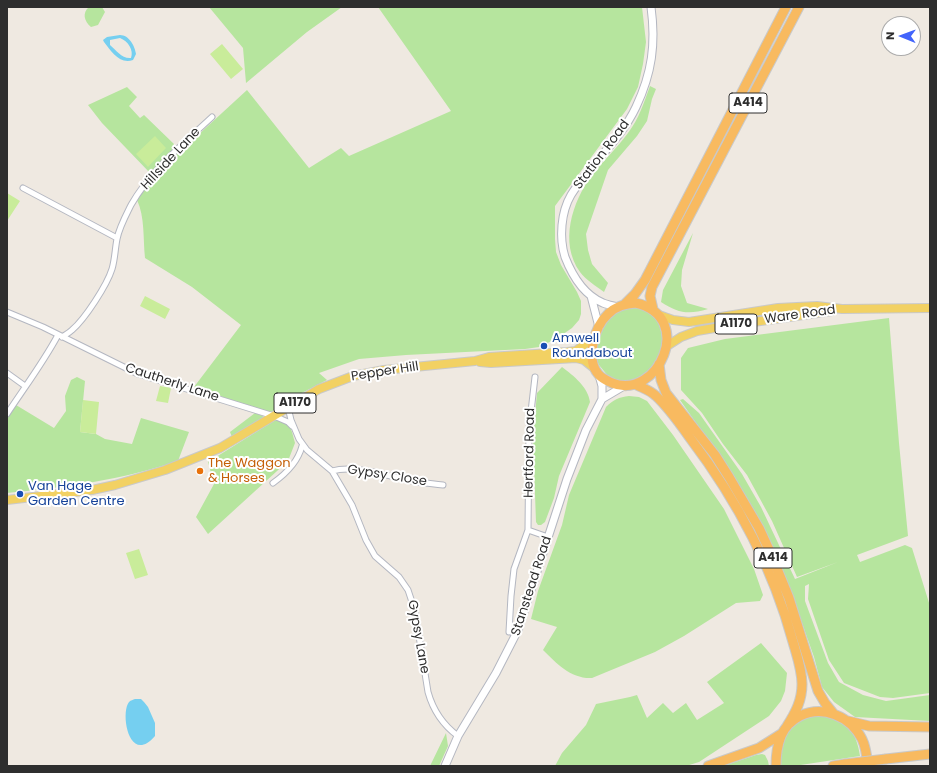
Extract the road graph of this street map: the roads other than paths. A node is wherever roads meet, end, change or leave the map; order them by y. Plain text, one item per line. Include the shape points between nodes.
1 (651, 7) edge
2 (786, 7) edge
3 (799, 7) edge
4 (212, 117) dead end
5 (24, 188) dead end
6 (117, 238) junction
7 (591, 296) junction
8 (621, 306) junction
9 (930, 308) edge
10 (842, 309) junction
11 (7, 312) edge
12 (656, 312) junction
13 (599, 327) junction
14 (72, 330) junction
15 (60, 336) junction
16 (594, 337) junction
17 (72, 342) junction
18 (667, 346) junction
19 (475, 361) junction
20 (659, 364) junction
21 (597, 371) junction
22 (7, 373) edge
23 (535, 377) dead end
24 (635, 384) junction
25 (25, 386) junction
26 (624, 386) junction
27 (602, 399) junction
28 (288, 407) junction
29 (7, 414) edge
30 (274, 416) junction
31 (293, 427) junction
32 (302, 446) junction
33 (332, 471) junction
34 (273, 483) dead end
35 (443, 485) dead end
36 (7, 500) edge
37 (528, 530) junction
38 (548, 537) junction
39 (509, 632) dead end
40 (833, 713) junction
41 (848, 721) junction
42 (787, 726) junction
43 (930, 727) edge
44 (781, 734) junction
45 (458, 736) junction
46 (930, 754) edge
47 (445, 766) edge
48 (708, 766) edge
49 (776, 766) edge
50 (833, 766) edge
51 (868, 766) edge

1 - 7 main road, Station Road via 654,45 645,87 625,126 570,196 563,215 564,252 570,269
2 - 8 highway, A414 via 645,280 636,293
3 - 12 highway, A414 via 652,287 650,296
4 - 6 street, Hillside Lane via 154,173 132,204
5 - 6 street
6 - 14 street, Hillside Lane via 112,271 94,304
7 - 8 main road, Station Road via 603,303
7 - 13 main road, Station Road
8 - 12 highway via 636,303
8 - 13 highway via 607,314
9 - 10 main road, Ware Road / A1170
10 - 12 main road, Ware Road / A1170 via 818,306 778,308 689,322 673,320
10 - 18 main road, Ware Road / A1170 via 697,331 681,336
11 - 15 street, Cautherly Lane
12 - 18 highway via 664,324
13 - 16 highway
14 - 15 street, Hillside Lane
14 - 17 street
15 - 17 street, Cautherly Lane
15 - 25 street
16 - 19 main road, Pepper Hill / A1170 via 576,351 489,357
16 - 21 highway via 592,348
17 - 30 street, Cautherly Lane via 138,374
18 - 20 highway
19 - 21 main road, Pepper Hill / A1170 via 491,363 576,358 584,360
19 - 28 main road, Pepper Hill / A1170 via 384,370 353,376 319,389
20 - 24 highway via 652,374
20 - 40 highway, A414 via 666,393 715,455 759,528 789,598 818,691
21 - 26 highway via 607,380
21 - 27 main road via 602,386
22 - 25 street
23 - 37 street, Hertford Road via 529,429
24 - 26 highway
24 - 42 highway, A414 via 661,400 708,462 742,517 768,570 791,634 802,677 799,704
25 - 29 street
26 - 27 main road
27 - 38 main road, Stanstead Road via 576,453
28 - 30 main road, Pepper Hill / A1170
28 - 31 street, Gypsy Lane
30 - 31 street
30 - 36 main road, Pepper Hill / A1170 via 220,448 165,470 92,490
31 - 32 street, Gypsy Lane
32 - 33 street, Gypsy Lane
32 - 34 street via 298,458
33 - 35 street, Gypsy Close via 352,469
33 - 45 street, Gypsy Lane via 352,505 371,551 399,577 408,590 415,611 431,703 444,724
37 - 38 street
37 - 39 street, Hertford Road via 514,569
38 - 45 main road, Stanstead Road via 513,643
40 - 41 highway
40 - 42 highway via 807,713
41 - 43 highway via 869,726
41 - 51 highway via 862,738
42 - 44 highway
44 - 48 highway via 759,748
44 - 49 highway via 776,753
45 - 47 main road, Stanstead Road
46 - 50 highway, bridge

